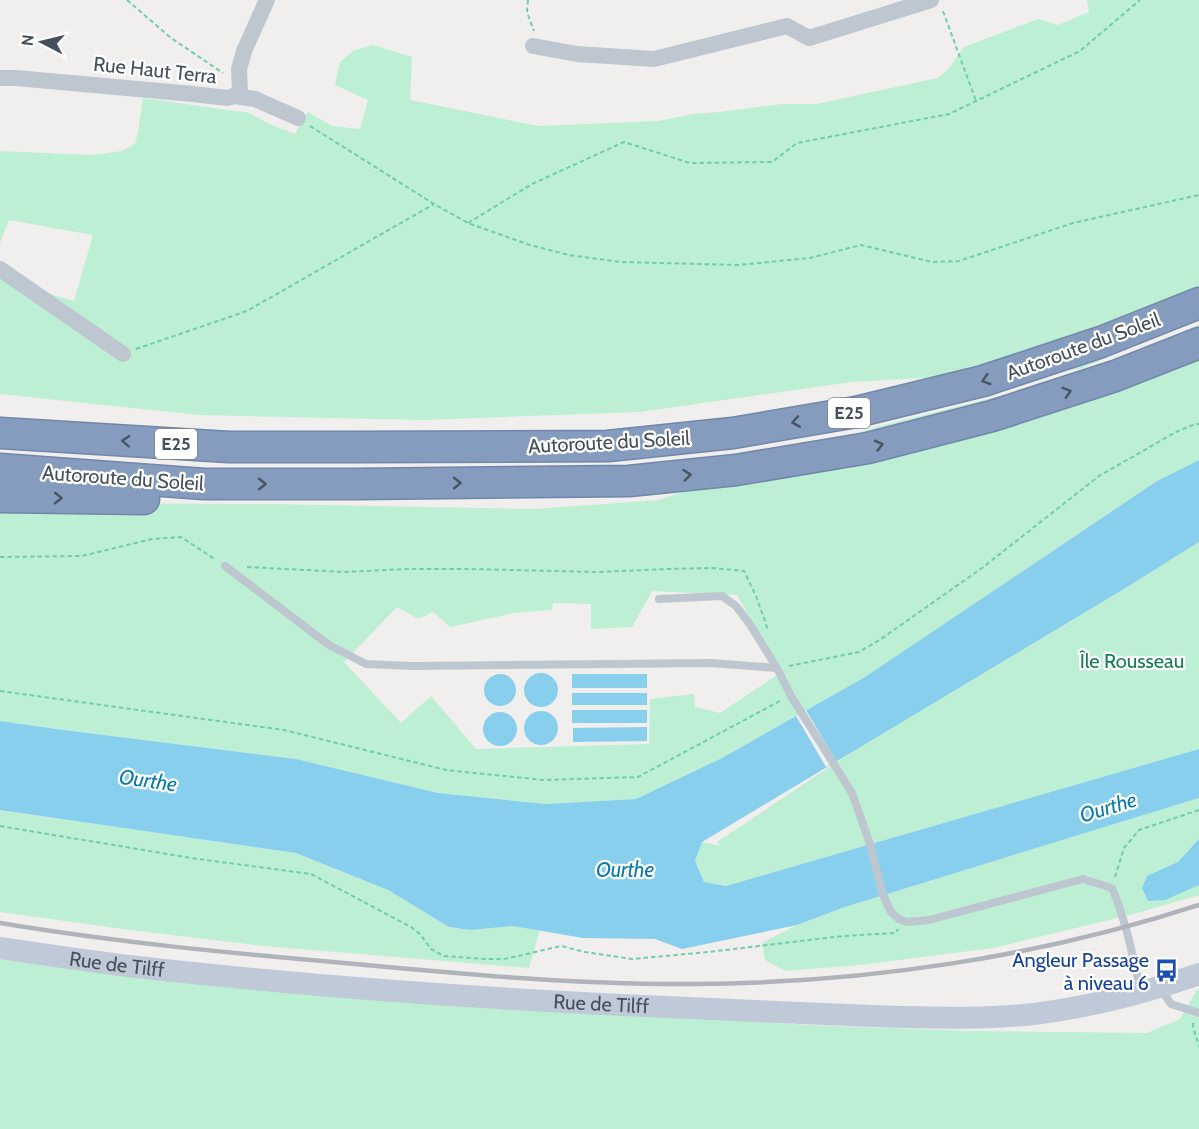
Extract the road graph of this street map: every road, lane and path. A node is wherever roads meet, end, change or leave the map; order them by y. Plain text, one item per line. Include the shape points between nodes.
1 (127, 0) edge
2 (267, 0) edge
3 (528, 0) edge
4 (1140, 0) edge
5 (937, 6) edge
6 (533, 46) joint
7 (0, 78) edge
8 (237, 89) junction
9 (976, 101) junction
10 (298, 118) joint
11 (1199, 195) edge
12 (434, 204) junction
13 (468, 223) junction
14 (0, 269) edge
15 (1199, 303) edge
16 (1199, 343) edge
17 (123, 354) joint
18 (1199, 424) edge
19 (0, 433) edge
20 (0, 469) edge
21 (204, 484) junction
22 (0, 497) edge
23 (0, 557) edge
24 (225, 566) junction
25 (659, 599) dead end
26 (768, 629) dead end
27 (777, 668) junction
28 (0, 691) edge
29 (791, 696) junction
30 (1199, 810) edge
31 (0, 826) edge
32 (1112, 888) junction
33 (907, 922) junction
34 (0, 948) edge
35 (1199, 974) edge
36 (1151, 990) junction
37 (1196, 1012) edge
38 (1199, 1046) edge

1 - 8 path
2 - 8 street via 244,51
3 - 6 path
4 - 9 path via 1080,51
5 - 6 street via 809,38 787,26 654,59 577,54
5 - 9 path
7 - 8 street, Rue Haut Terra via 227,98
8 - 10 street, Rue Haut Terra
9 - 13 path via 949,114 797,143 771,162 690,163 624,142 532,184
10 - 12 path
11 - 13 path via 1073,223 959,261 932,262 861,244 810,258 738,265 621,262 569,255
12 - 13 path
12 - 17 path via 247,311
14 - 17 street
15 -> 19 highway, Autoroute du Soleil / E25 via 1101,342 983,381 856,412 734,433 608,446 341,447 229,447
21 -> 16 highway, Autoroute du Soleil / E25 via 629,481 736,470 868,448 992,416 1115,376
18 - 27 path via 1176,432 1099,476 982,568 859,652
20 - 21 highway, Autoroute du Soleil / E25
22 -> 21 highway via 166,500
23 - 24 path via 82,555 152,539 181,537
24 - 26 path via 344,572 712,568 744,571
24 - 27 lane via 329,645 366,664 711,663
25 - 27 lane via 722,596 749,623
27 - 29 lane
28 - 29 path via 284,730 446,770 543,780 638,777
29 - 33 lane via 852,793 883,895 891,912
30 - 32 path via 1139,830 1124,848
31 - 33 path via 311,874 411,927 431,949 444,956 504,959 561,946 632,959 895,933
32 - 33 lane via 1083,879 929,920
32 - 36 lane
34 - 36 main road, Rue de Tilff via 119,965 546,1002 869,1016 952,1018 1032,1014 1102,1003
35 - 36 main road, Rue de Tilff
36 - 37 lane via 1171,1004
37 - 38 path via 1193,1027

